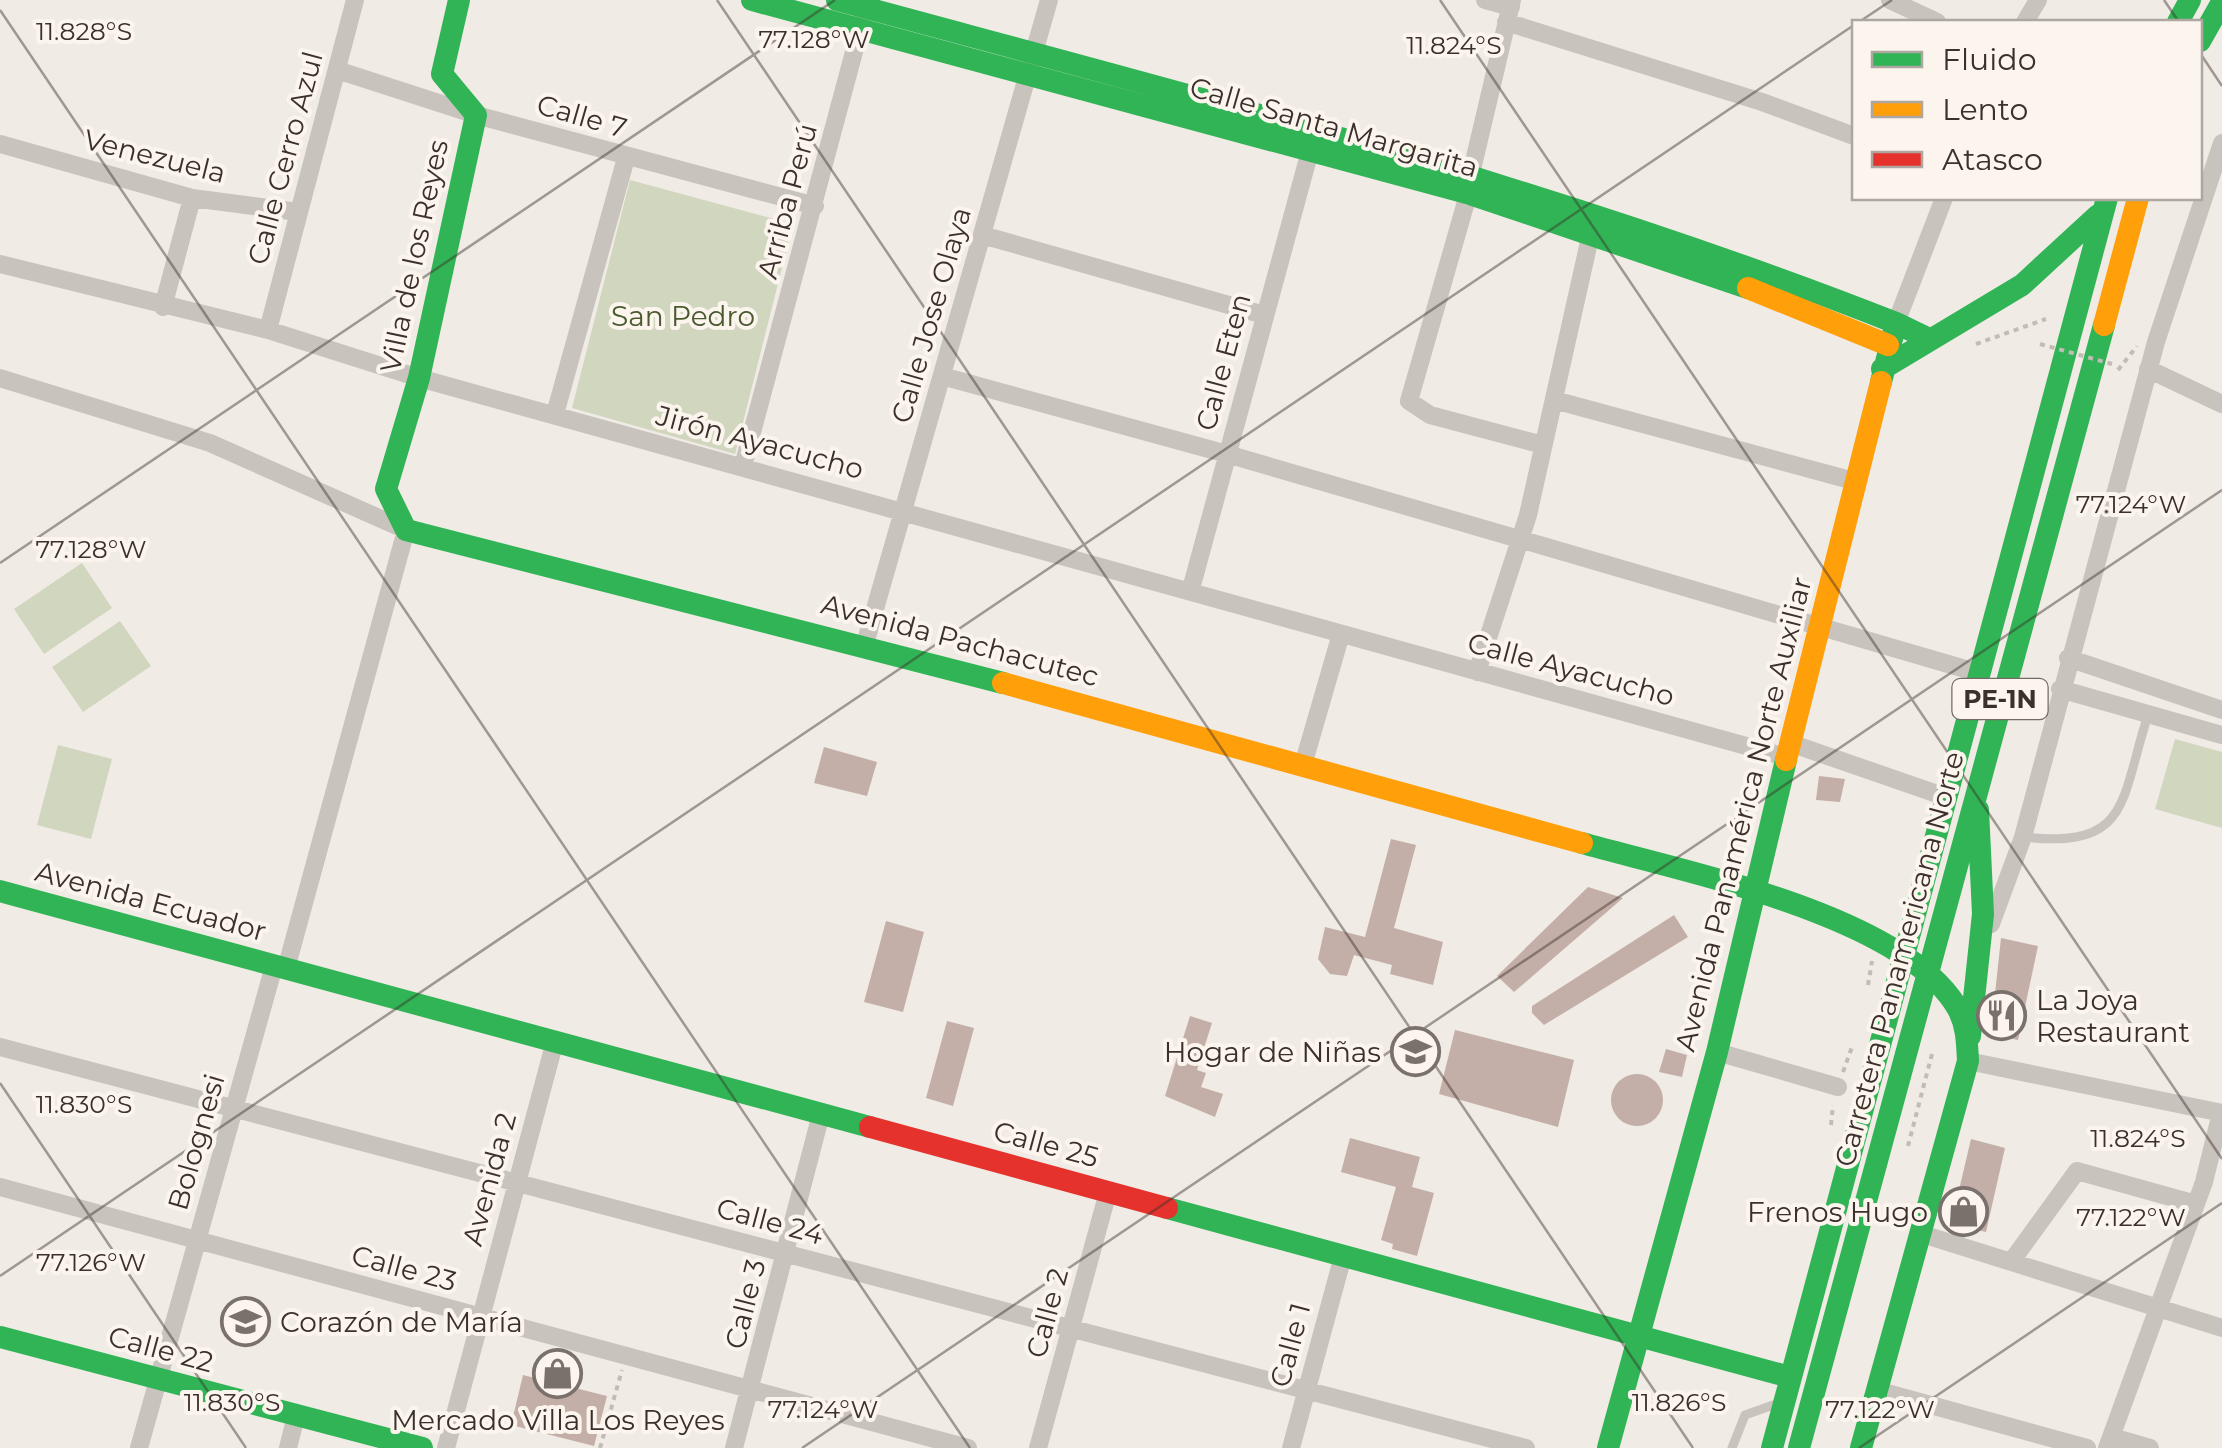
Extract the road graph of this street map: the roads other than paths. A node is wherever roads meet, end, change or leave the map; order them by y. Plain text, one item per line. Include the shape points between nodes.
1 (356, 0) edge
2 (460, 0) edge
3 (752, 0) edge
4 (837, 0) edge
5 (1049, 0) edge
6 (1484, 0) edge
7 (1893, 1) edge
8 (2222, 2) edge
9 (1510, 10) edge
10 (863, 19) junction
11 (1932, 20) edge
12 (2202, 37) edge
13 (1031, 64) junction
14 (337, 70) junction
15 (476, 115) junction
16 (1852, 135) edge
17 (0, 144) edge
18 (1310, 151) junction
19 (2220, 156) edge
20 (626, 158) junction
21 (1470, 185) junction
22 (192, 198) junction
23 (1943, 200) edge
24 (2137, 200) edge
25 (2106, 202) edge
26 (815, 206) junction
27 (298, 212) junction
28 (1591, 233) junction
29 (982, 235) junction
30 (0, 264) edge
31 (163, 307) junction
32 (1264, 315) junction
33 (268, 330) junction
34 (1892, 334) junction
35 (1929, 338) junction
36 (1882, 369) junction
37 (2148, 369) junction
38 (942, 376) junction
39 (0, 378) edge
40 (419, 378) junction
41 (1554, 400) junction
42 (2222, 404) edge
43 (555, 414) junction
44 (1544, 445) junction
45 (1227, 454) junction
46 (743, 466) junction
47 (1854, 482) junction
48 (903, 510) junction
49 (406, 530) junction
50 (1520, 538) junction
51 (1191, 589) junction
52 (1819, 624) junction
53 (1341, 634) junction
54 (865, 644) junction
55 (2068, 658) junction
56 (1477, 672) junction
57 (1979, 673) junction
58 (2060, 688) junction
59 (2222, 710) edge
60 (2148, 714) junction
61 (2222, 735) edge
62 (1788, 750) junction
63 (1303, 765) junction
64 (1976, 786) junction
65 (1946, 797) junction
66 (2023, 837) junction
67 (0, 891) edge
68 (1753, 892) junction
69 (1980, 956) junction
70 (1904, 959) junction
71 (280, 968) junction
72 (1925, 973) junction
73 (1970, 1036) junction
74 (555, 1041) junction
75 (0, 1047) edge
76 (1717, 1052) junction
77 (1968, 1062) junction
78 (1838, 1088) dead end
79 (234, 1109) junction
80 (2222, 1113) edge
81 (821, 1114) junction
82 (517, 1183) junction
83 (2213, 1185) edge
84 (0, 1187) edge
85 (1108, 1192) junction
86 (2196, 1204) junction
87 (1922, 1234) junction
88 (197, 1240) junction
89 (786, 1254) junction
90 (1342, 1256) junction
91 (2011, 1262) junction
92 (2156, 1308) junction
93 (482, 1317) junction
94 (1071, 1328) junction
95 (2222, 1328) edge
96 (1638, 1336) junction
97 (1, 1340) edge
98 (1790, 1377) junction
99 (158, 1380) junction
100 (752, 1390) junction
101 (1307, 1390) junction
102 (1876, 1390) junction
103 (1784, 1402) junction
104 (296, 1416) junction
105 (2110, 1442) edge
106 (138, 1448) edge
107 (288, 1448) edge
108 (422, 1448) edge
109 (446, 1448) edge
110 (734, 1448) edge
111 (968, 1448) edge
112 (1038, 1448) edge
113 (1292, 1448) edge
114 (1526, 1448) edge
115 (1608, 1448) edge
116 (1732, 1448) edge
117 (1772, 1448) edge
118 (1798, 1448) edge
119 (1861, 1448) edge
120 (2087, 1448) edge
121 (2150, 1448) edge

1 - 14 street, Calle Cerro Azul
2 - 15 main road, Villa de los Reyes via 442,74
3 - 10 main road, Calle Santa Margarita
4 - 10 main road, Calle Santa Margarita
5 - 13 street, Calle Jose Olaya
6 - 9 street
7 - 11 street
8 - 12 main road
9 - 16 street
9 - 21 street
10 - 13 main road, Calle Santa Margarita
10 - 26 street, Arriba Perú
13 - 18 main road, Calle Santa Margarita
13 - 21 main road, Calle Santa Margarita
13 - 29 street, Calle Jose Olaya
14 - 15 street, Calle 7
14 - 27 street, Calle Cerro Azul
15 - 20 street, Calle 7
15 - 40 main road, Villa de los Reyes
17 - 22 street, Venezuela
18 - 21 main road, Calle Santa Margarita
18 - 32 street, Calle Eten
19 - 37 street
20 - 26 street, Calle 7
20 - 43 street
21 - 28 main road, Calle Santa Margarita
21 - 34 main road, Calle Santa Margarita via 1713,249
21 - 44 street via 1409,401 1430,415
22 - 27 street, Venezuela
22 - 31 street
23 - 34 street, Avenida Panamérica Norte Auxiliar
24 - 64 main road, Carretera Panamericana Norte / PE-1N
25 - 35 main road via 2075,242 2032,280
25 - 57 main road, Carretera Panamericana Norte / PE-1N
26 - 46 street, Arriba Perú
27 - 33 street, Calle Cerro Azul
28 - 34 main road, Calle Santa Margarita
28 - 41 street
29 - 32 street
29 - 38 street, Calle Jose Olaya
30 - 31 street, Jirón Ayacucho
31 - 33 street, Jirón Ayacucho
32 - 45 street, Calle Eten
33 - 40 street, Jirón Ayacucho
34 - 35 main road
34 - 36 main road, Avenida Panamérica Norte Auxiliar
35 - 36 main road
36 - 47 main road, Avenida Panamérica Norte Auxiliar
37 - 42 street
37 - 55 street
38 - 45 street
38 - 48 street, Calle Jose Olaya
39 - 49 street, Avenida Pachacutec via 210,443
40 - 43 street, Jirón Ayacucho
40 - 49 main road, Villa de los Reyes via 386,489
41 - 44 street
41 - 47 street
43 - 46 street, Jirón Ayacucho
44 - 50 street
45 - 50 street
45 - 51 street, Calle Eten
46 - 48 street, Jirón Ayacucho
47 - 52 main road, Avenida Panamérica Norte Auxiliar
48 - 51 street, Jirón Ayacucho
48 - 54 street, Calle Jose Olaya
49 - 54 main road, Avenida Pachacutec
49 - 71 street, Bolognesi
50 - 52 street
50 - 56 street
51 - 53 street, Jirón Ayacucho
52 - 57 street
52 - 62 main road, Avenida Panamérica Norte Auxiliar
53 - 56 street, Calle Ayacucho
53 - 63 street
54 - 63 main road, Avenida Pachacutec
55 - 58 street
55 - 59 street
56 - 62 street, Calle Ayacucho
57 - 65 main road, Carretera Panamericana Norte / PE-1N
58 - 60 street
58 - 66 street
60 - 61 street
60 - 66 lane via 2115,818 2081,840
62 - 65 street, Calle Ayacucho
62 - 68 main road, Avenida Panamérica Norte Auxiliar
63 - 68 main road, Avenida Pachacutec
64 - 69 main road
64 - 72 main road, Carretera Panamericana Norte / PE-1N
65 - 70 main road, Carretera Panamericana Norte / PE-1N
66 - 69 street
67 - 71 main road, Avenida Ecuador
68 - 70 main road, Avenida Pachacutec via 1834,917
68 - 76 main road, Avenida Panamérica Norte Auxiliar
69 - 73 main road
70 - 72 main road, Avenida Pachacutec
70 - 98 main road, Carretera Panamericana Norte / PE-1N
71 - 74 main road, Calle 25
71 - 79 street, Bolognesi
72 - 73 main road, Avenida Pachacutec via 1954,999
72 - 118 main road, Carretera Panamericana Norte / PE-1N
73 - 77 main road
74 - 81 main road, Calle 25
74 - 82 street, Avenida 2
75 - 79 street, Calle 24
76 - 78 street
76 - 96 main road, Avenida Panamérica Norte Auxiliar
77 - 80 street
77 - 87 main road
79 - 82 street, Calle 24
79 - 88 street, Bolognesi
80 - 83 street
81 - 85 main road, Calle 25
81 - 89 street, Calle 3
82 - 89 street, Calle 24
82 - 93 street, Avenida 2
83 - 86 street
84 - 88 street, Calle 23
85 - 90 main road, Calle 25
85 - 94 street, Calle 2
86 - 91 street via 2077,1171
86 - 92 street
87 - 91 street
87 - 102 main road
88 - 93 street, Calle 23
88 - 99 street, Bolognesi
89 - 94 street, Calle 24
89 - 100 street, Calle 3
90 - 96 main road, Calle 25
90 - 101 street, Calle 1
91 - 92 street
92 - 95 street
92 - 105 street
93 - 100 street, Calle 23
93 - 109 street, Avenida 2
94 - 101 street, Calle 24
94 - 112 street, Calle 2
96 - 98 main road, Calle 25
96 - 115 main road, Avenida Panamérica Norte Auxiliar
97 - 99 main road, Calle 22
98 - 103 main road, Carretera Panamericana Norte / PE-1N
99 - 104 main road, Calle 22
99 - 106 street, Bolognesi
100 - 110 street, Calle 3
100 - 111 street, Calle 23
101 - 113 street, Calle 1
101 - 114 street, Calle 24
102 - 119 main road
102 - 120 street
103 - 116 lane via 1745,1415
103 - 117 main road, Carretera Panamericana Norte / PE-1N
104 - 107 street
104 - 108 main road, Calle 22
105 - 121 street

